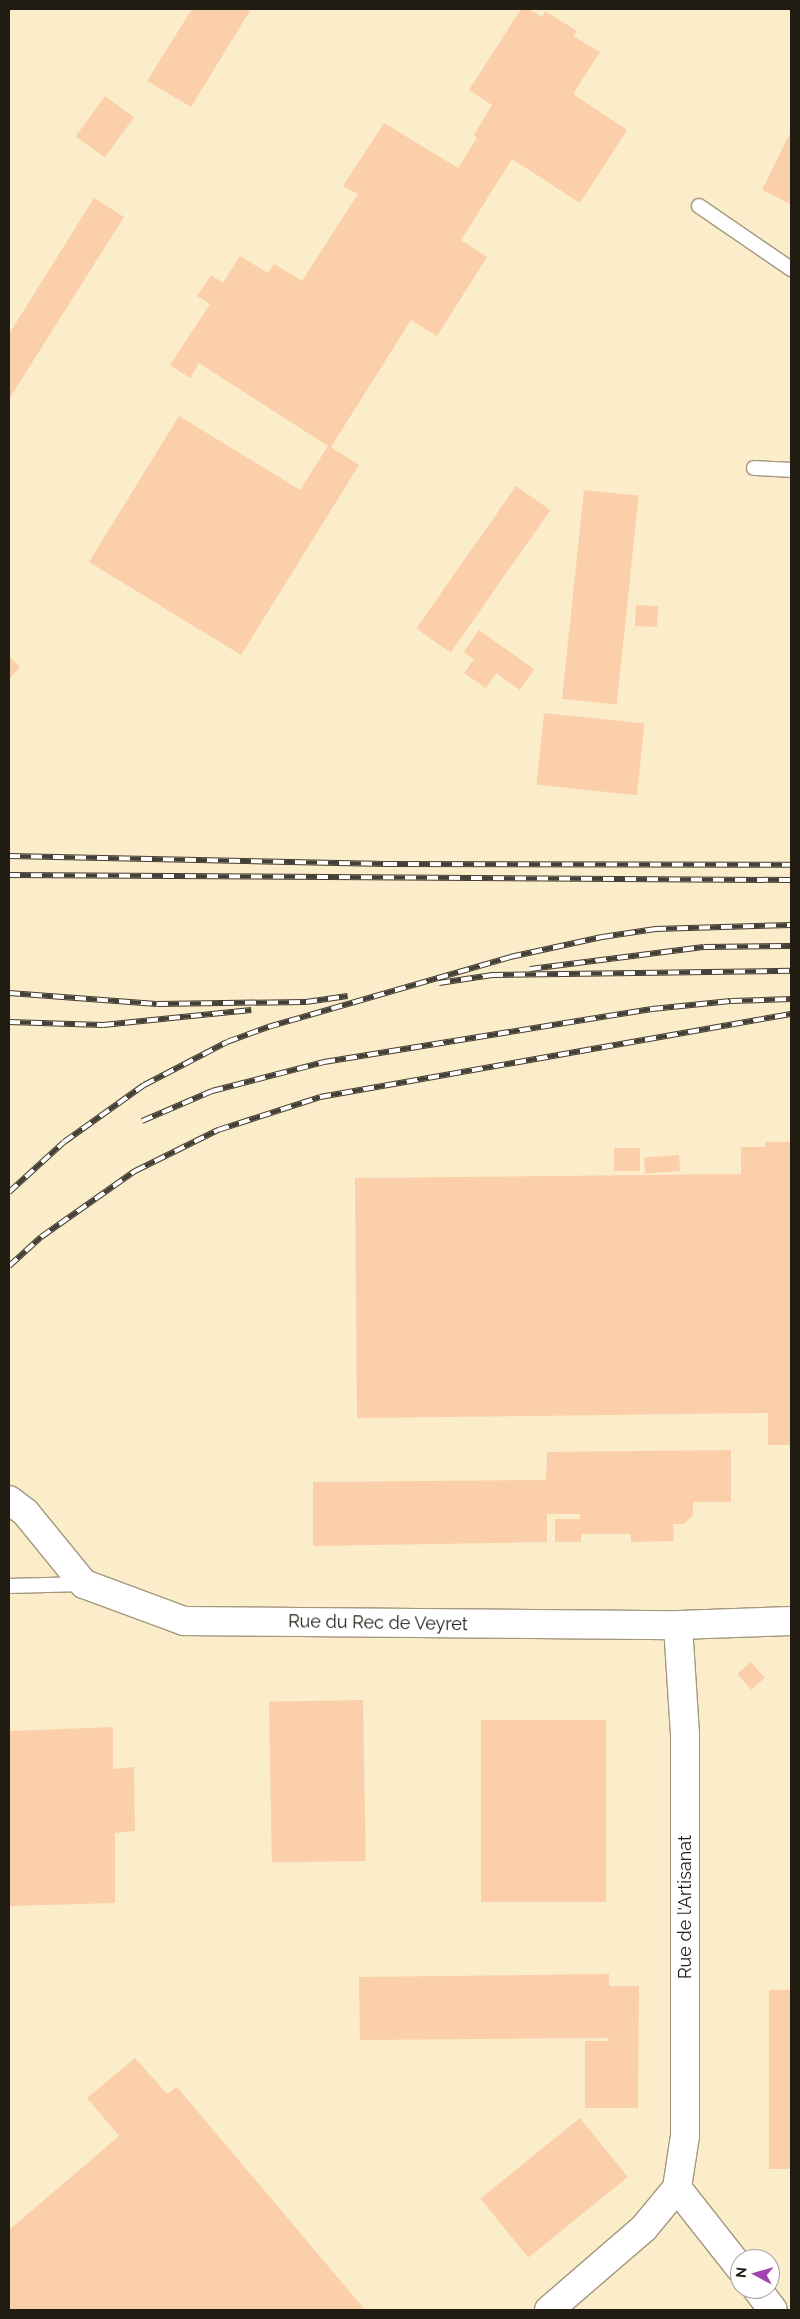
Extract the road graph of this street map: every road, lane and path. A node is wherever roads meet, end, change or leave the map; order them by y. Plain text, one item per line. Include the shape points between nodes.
1 (699, 206) dead end
2 (791, 269) edge
3 (754, 468) dead end
4 (791, 470) edge
5 (9, 1500) edge
6 (84, 1584) junction
7 (9, 1586) edge
8 (791, 1621) edge
9 (678, 1625) junction
10 (676, 2188) junction
11 (730, 2256) edge
12 (764, 2299) edge
13 (549, 2310) edge
14 (773, 2310) edge

1 - 2 lane
3 - 4 lane
5 - 6 street via 26,1513
6 - 7 lane
6 - 9 street, Rue du Rec de Veyret via 184,1621
8 - 9 street, Rue du Rec de Veyret
9 - 10 street, Rue de l'Artisanat via 685,1734 685,2136
10 - 11 street
10 - 13 street, Rue de l'Artisanat via 644,2228
12 - 14 street

